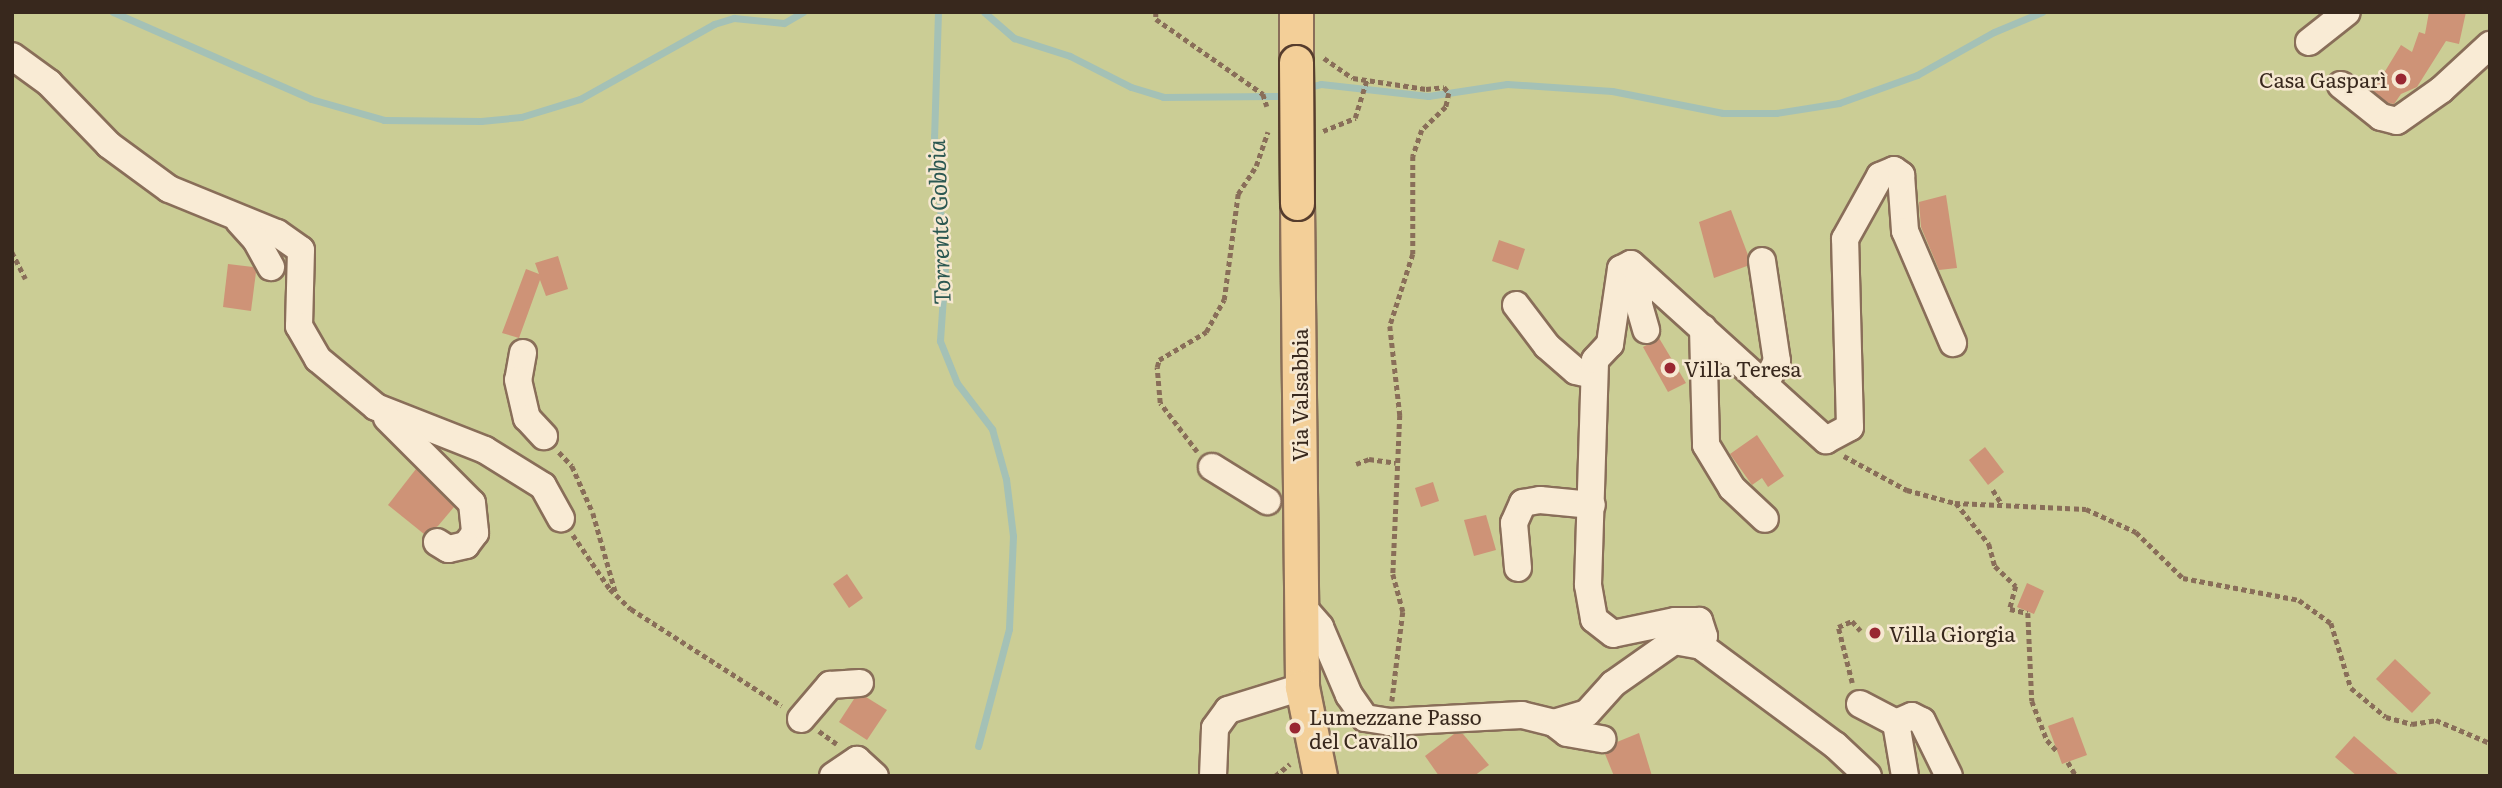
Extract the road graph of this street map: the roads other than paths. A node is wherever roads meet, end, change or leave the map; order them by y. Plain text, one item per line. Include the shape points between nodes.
1 (2347, 12) edge
2 (1296, 39) edge
3 (2309, 42) dead end
4 (2490, 45) edge
5 (12, 56) edge
6 (2342, 85) dead end
7 (237, 220) junction
8 (1762, 261) dead end
9 (271, 267) dead end
10 (1639, 272) junction
11 (1299, 305) junction
12 (1516, 305) dead end
13 (1703, 328) junction
14 (1647, 330) dead end
15 (1278, 333) dead end
16 (1953, 343) dead end
17 (523, 353) dead end
18 (1594, 375) junction
19 (1765, 386) junction
20 (376, 407) junction
21 (544, 436) road end
22 (1212, 467) road end
23 (1267, 501) dead end
24 (1592, 505) junction
25 (561, 518) road end
26 (1765, 519) dead end
27 (437, 542) dead end
28 (1518, 568) dead end
29 (1301, 605) junction
30 (1701, 646) junction
31 (860, 683) dead end
32 (1302, 687) junction
33 (1860, 704) road end
34 (801, 719) road end
35 (1554, 723) junction
36 (1896, 723) junction
37 (1602, 739) dead end
38 (866, 768) edge
39 (1305, 771) edge
40 (833, 776) edge
41 (1213, 776) edge
42 (1868, 776) edge
43 (1905, 776) edge
44 (1949, 776) edge

1 - 3 street
2 - 11 main road, Via Valsabbia, bridge
4 - 6 street via 2441,90 2397,121 2381,117
5 - 7 street via 49,83 109,145 169,190
7 - 9 street via 256,240
7 - 20 street via 277,233 301,250 299,326 318,359
8 - 19 street via 1777,361
10 - 13 street
10 - 14 street via 1639,305
10 - 18 street via 1631,264 1621,269 1611,345 1595,360
11 - 15 street
11 - 29 main road, Via Valsabbia
12 - 18 street via 1547,346 1576,370
13 - 19 street
13 - 26 street via 1706,445 1732,488
16 - 19 street via 1905,231 1901,175 1886,170 1854,214 1845,239 1850,427 1826,440
17 - 21 street via 518,380 527,418
18 - 24 street
20 - 25 street via 485,450 543,486
20 - 27 street via 472,503 475,533 466,545 448,549
22 - 23 street
24 - 28 street via 1523,503 1514,523
24 - 30 street via 1588,585 1594,619 1613,634 1675,621 1699,621 1704,636
29 - 32 main road, Via Valsabbia
29 - 35 street via 1320,627 1364,718 1389,722 1522,715
30 - 35 street via 1674,641 1613,684 1587,713
30 - 42 street via 1835,745
31 - 34 street via 830,685
32 - 39 main road, Via Valsabbia
32 - 41 street via 1255,693 1228,710 1215,728
33 - 36 street
35 - 37 street via 1567,733
36 - 43 street
36 - 44 street via 1912,716 1922,721
38 - 40 street

